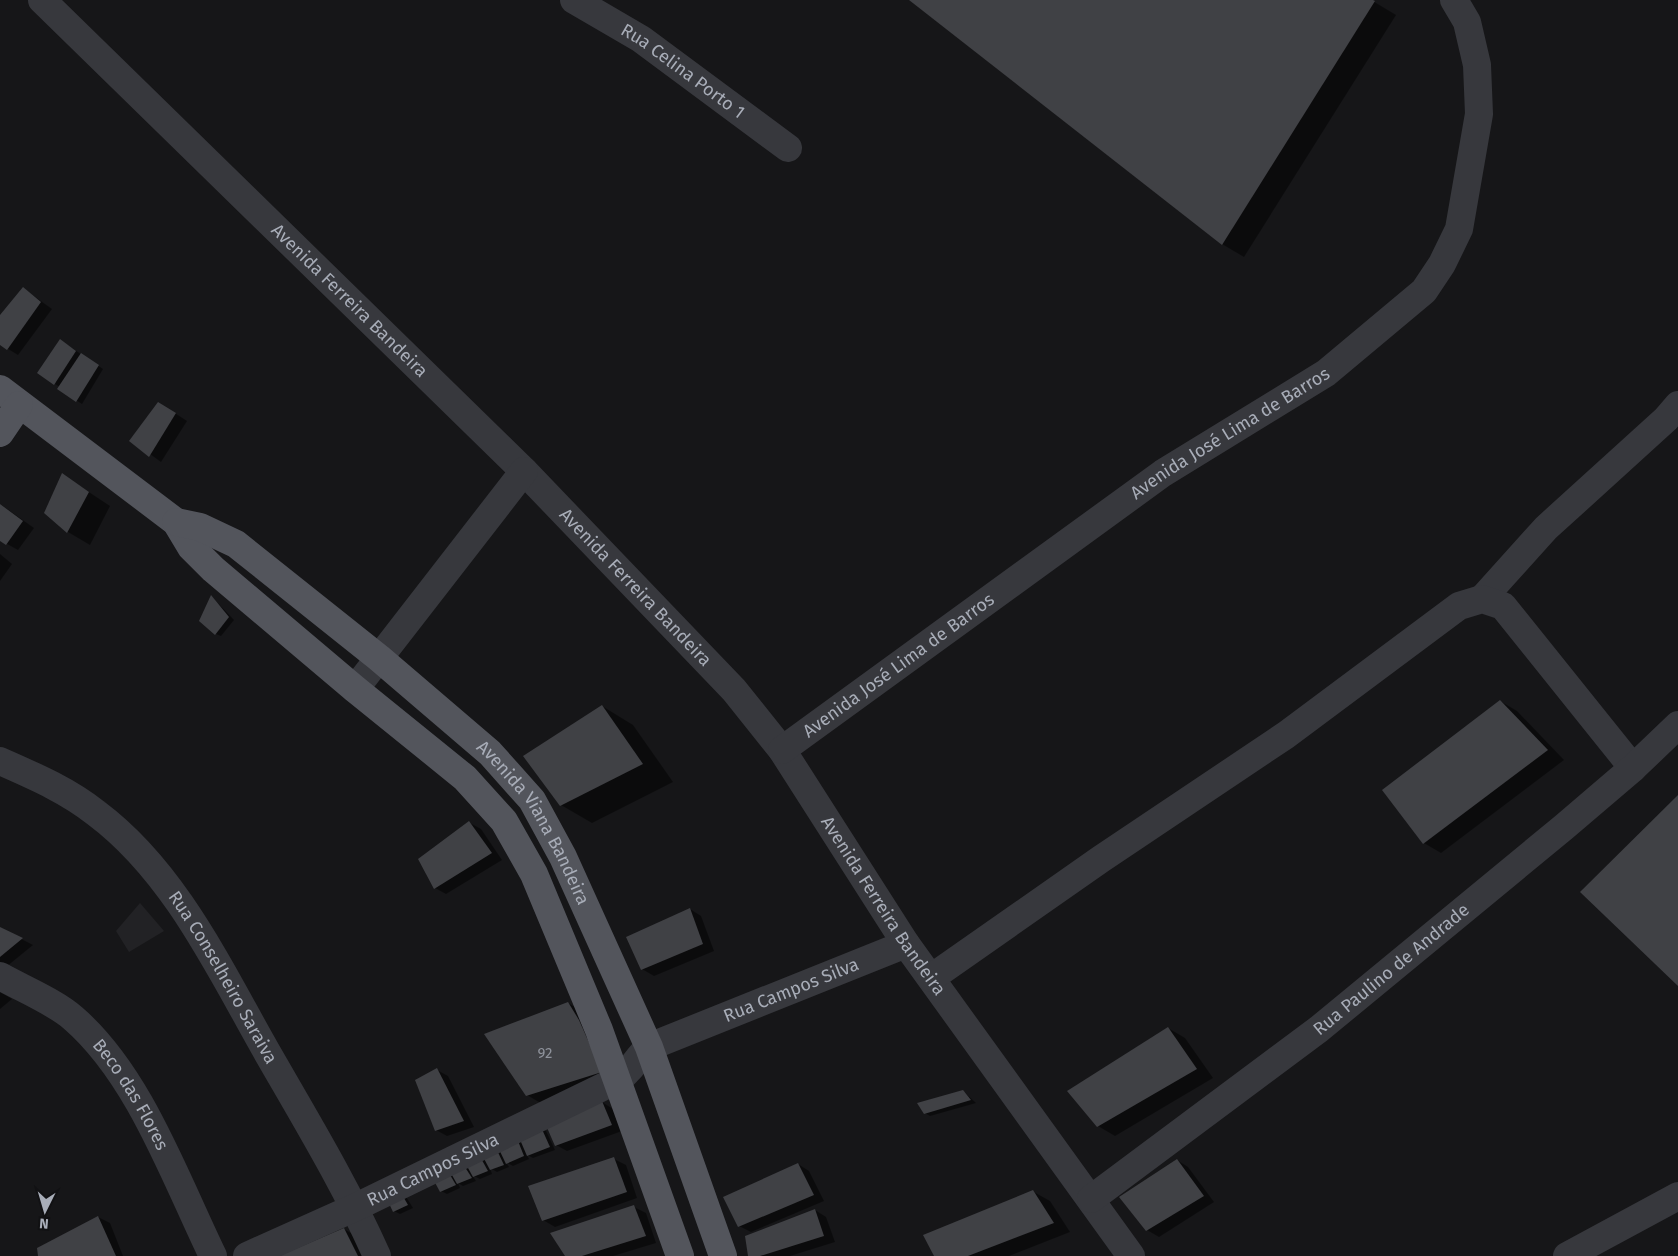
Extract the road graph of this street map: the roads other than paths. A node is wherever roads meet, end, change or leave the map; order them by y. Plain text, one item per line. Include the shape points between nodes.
1 (574, 0) edge
2 (1454, 0) edge
3 (58, 6) edge
4 (788, 148) dead end
5 (10, 397) edge
6 (1678, 405) edge
7 (0, 433) edge
8 (524, 471) junction
9 (176, 522) junction
10 (1482, 599) junction
11 (379, 658) junction
12 (355, 689) junction
13 (1678, 725) edge
14 (782, 750) junction
15 (0, 761) edge
16 (1633, 768) junction
17 (906, 944) junction
18 (0, 976) edge
19 (931, 978) junction
20 (649, 1047) junction
21 (617, 1080) junction
22 (1678, 1196) edge
23 (1090, 1199) junction
24 (356, 1207) junction
25 (213, 1256) edge
26 (247, 1256) edge
27 (377, 1256) edge
28 (680, 1256) edge
29 (723, 1256) edge
30 (1131, 1256) edge
31 (1566, 1256) edge

1 - 4 street, Rua Celina Porto 1 via 641,39
2 - 14 street, Avenida José Lima de Barros via 1467,22 1475,56 1479,114 1459,229 1424,291 1326,373 1163,473
3 - 8 street, Avenida Ferreira Bandeira
5 - 7 main road
5 - 9 main road, Avenida Viana Bandeira
6 - 10 street via 1546,528
8 - 11 street
8 - 14 street, Avenida Ferreira Bandeira via 734,690
9 - 11 main road, Avenida Viana Bandeira via 200,527 236,544
9 - 12 main road, Avenida Viana Bandeira via 191,547 213,569
10 - 16 street via 1503,606
10 - 19 street via 1459,606 1286,735
11 - 12 street
11 - 20 main road, Avenida Viana Bandeira via 490,753 532,800 563,857
12 - 21 main road, Avenida Viana Bandeira via 465,778 504,822 534,874
13 - 16 street, Rua Paulino de Andrade
14 - 17 street, Avenida Ferreira Bandeira
15 - 24 street, Rua Conselheiro Saraiva via 53,784 97,813 165,883 197,931
16 - 23 street, Rua Paulino de Andrade via 1319,1029
17 - 19 street, Avenida Ferreira Bandeira
17 - 20 street, Rua Campos Silva
18 - 25 street, Beco das Flores via 72,1016 110,1055 142,1106
19 - 23 street, Avenida Ferreira Bandeira
20 - 21 street, Rua Campos Silva via 625,1076
20 - 29 main road, Avenida Viana Bandeira
21 - 24 street, Rua Campos Silva
21 - 28 main road, Avenida Viana Bandeira
22 - 31 street
23 - 30 street, Avenida Ferreira Bandeira
24 - 26 street, Rua Campos Silva
24 - 27 street, Rua Conselheiro Saraiva

